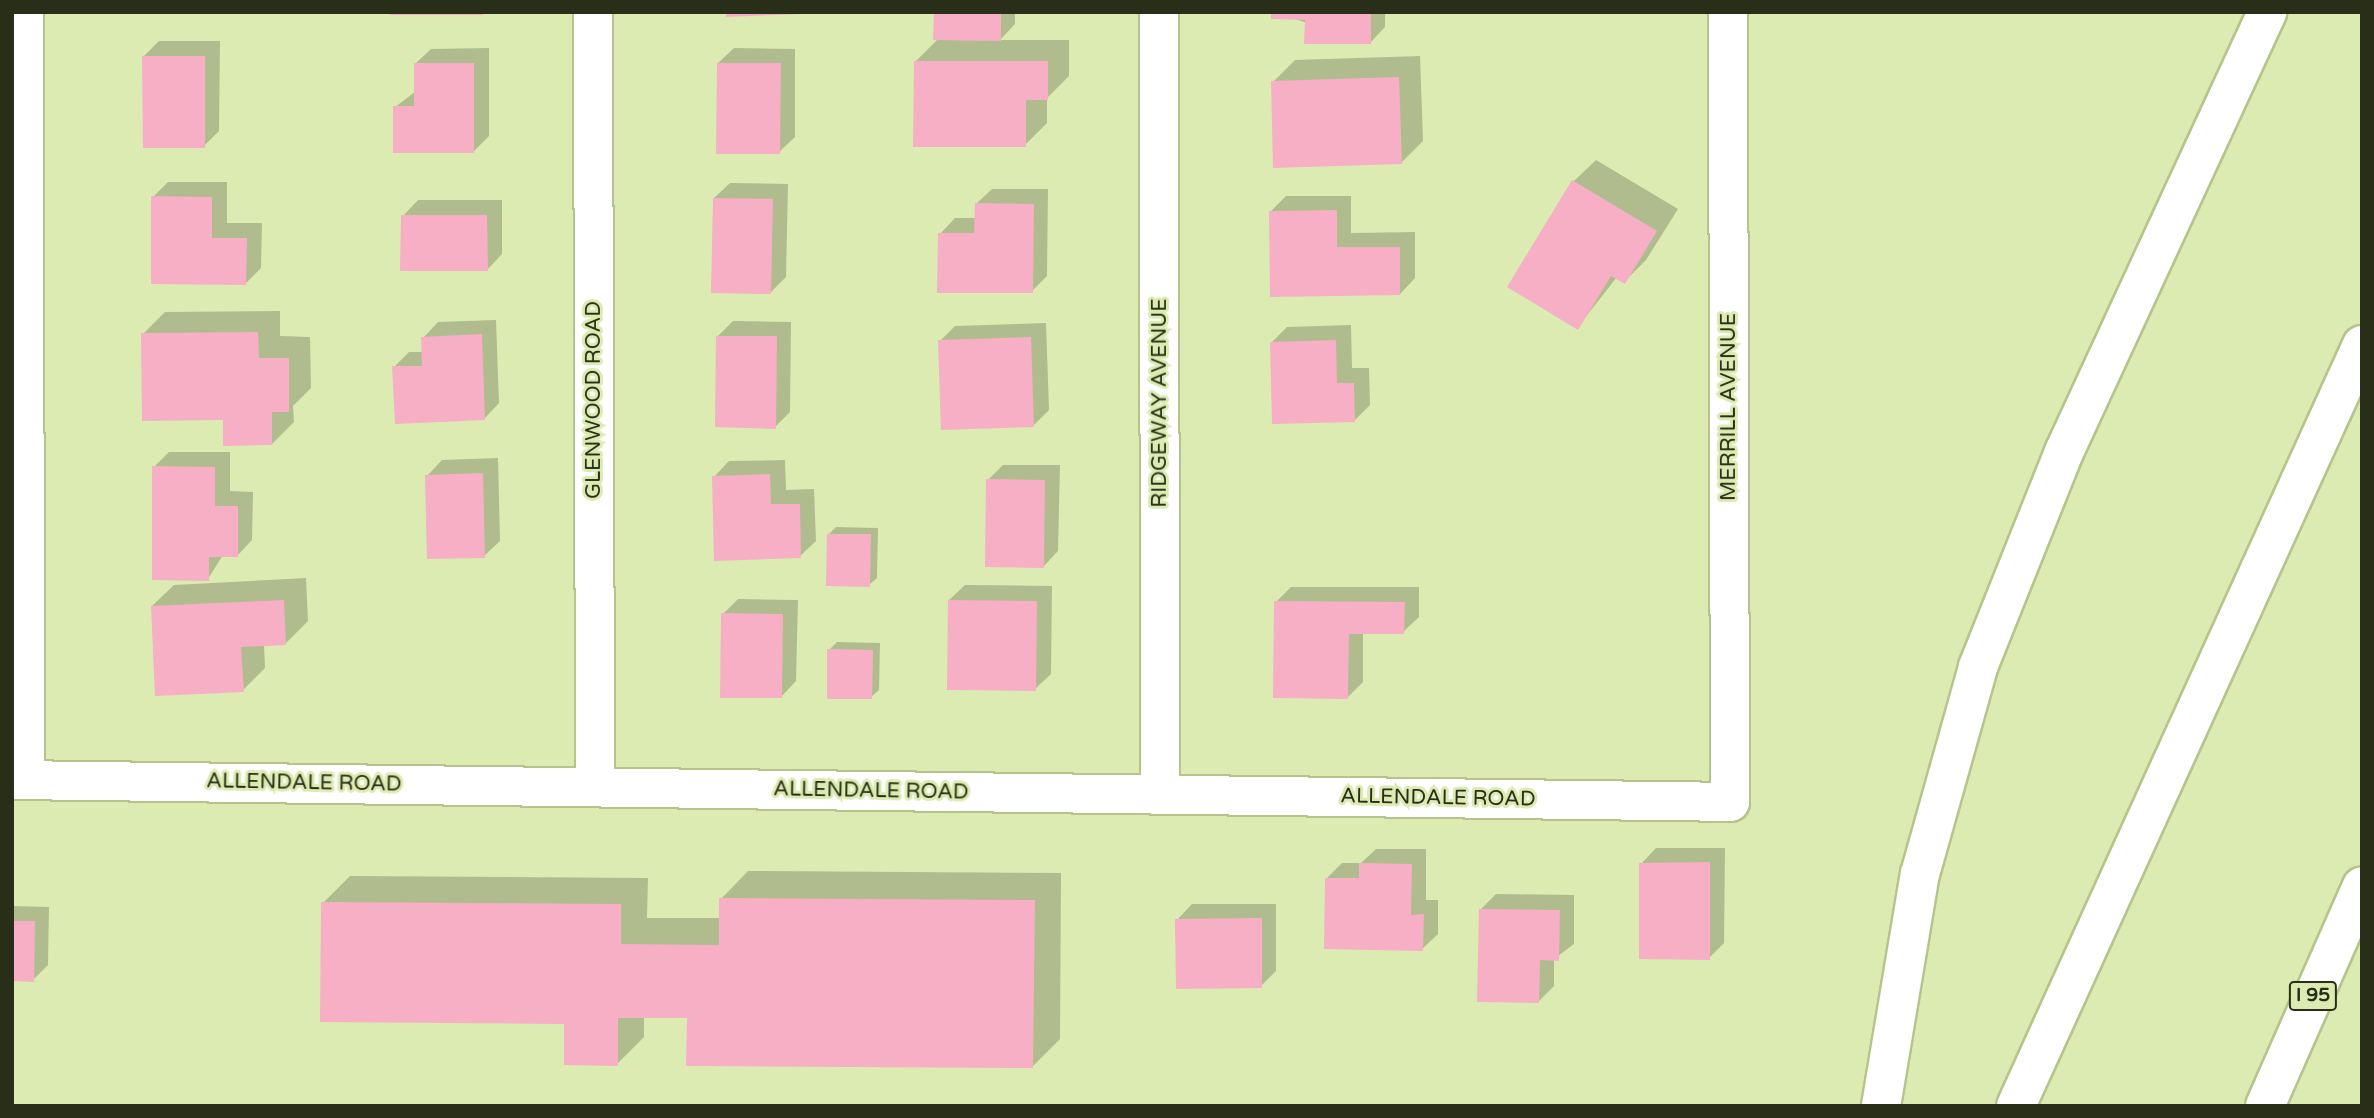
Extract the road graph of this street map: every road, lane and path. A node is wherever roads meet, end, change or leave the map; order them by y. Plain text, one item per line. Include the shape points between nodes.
1 (24, 12) edge
2 (593, 12) edge
3 (1159, 12) edge
4 (1728, 12) edge
5 (2267, 12) edge
6 (2362, 345) edge
7 (19, 780) edge
8 (595, 787) junction
9 (1160, 794) junction
10 (1730, 802) joint
11 (2362, 886) edge
12 (1881, 1106) edge
13 (2016, 1106) edge
14 (2265, 1106) edge

1 - 7 main road
2 - 8 main road, GLENWOOD ROAD
3 - 9 main road, RIDGEWAY AVENUE
4 - 10 main road, MERRILL AVENUE
5 - 12 main road via 2064,452 1978,667 1920,874
6 - 13 main road
7 - 8 main road, ALLENDALE ROAD
8 - 9 main road, ALLENDALE ROAD
9 - 10 main road, ALLENDALE ROAD
11 - 14 main road, I 95

